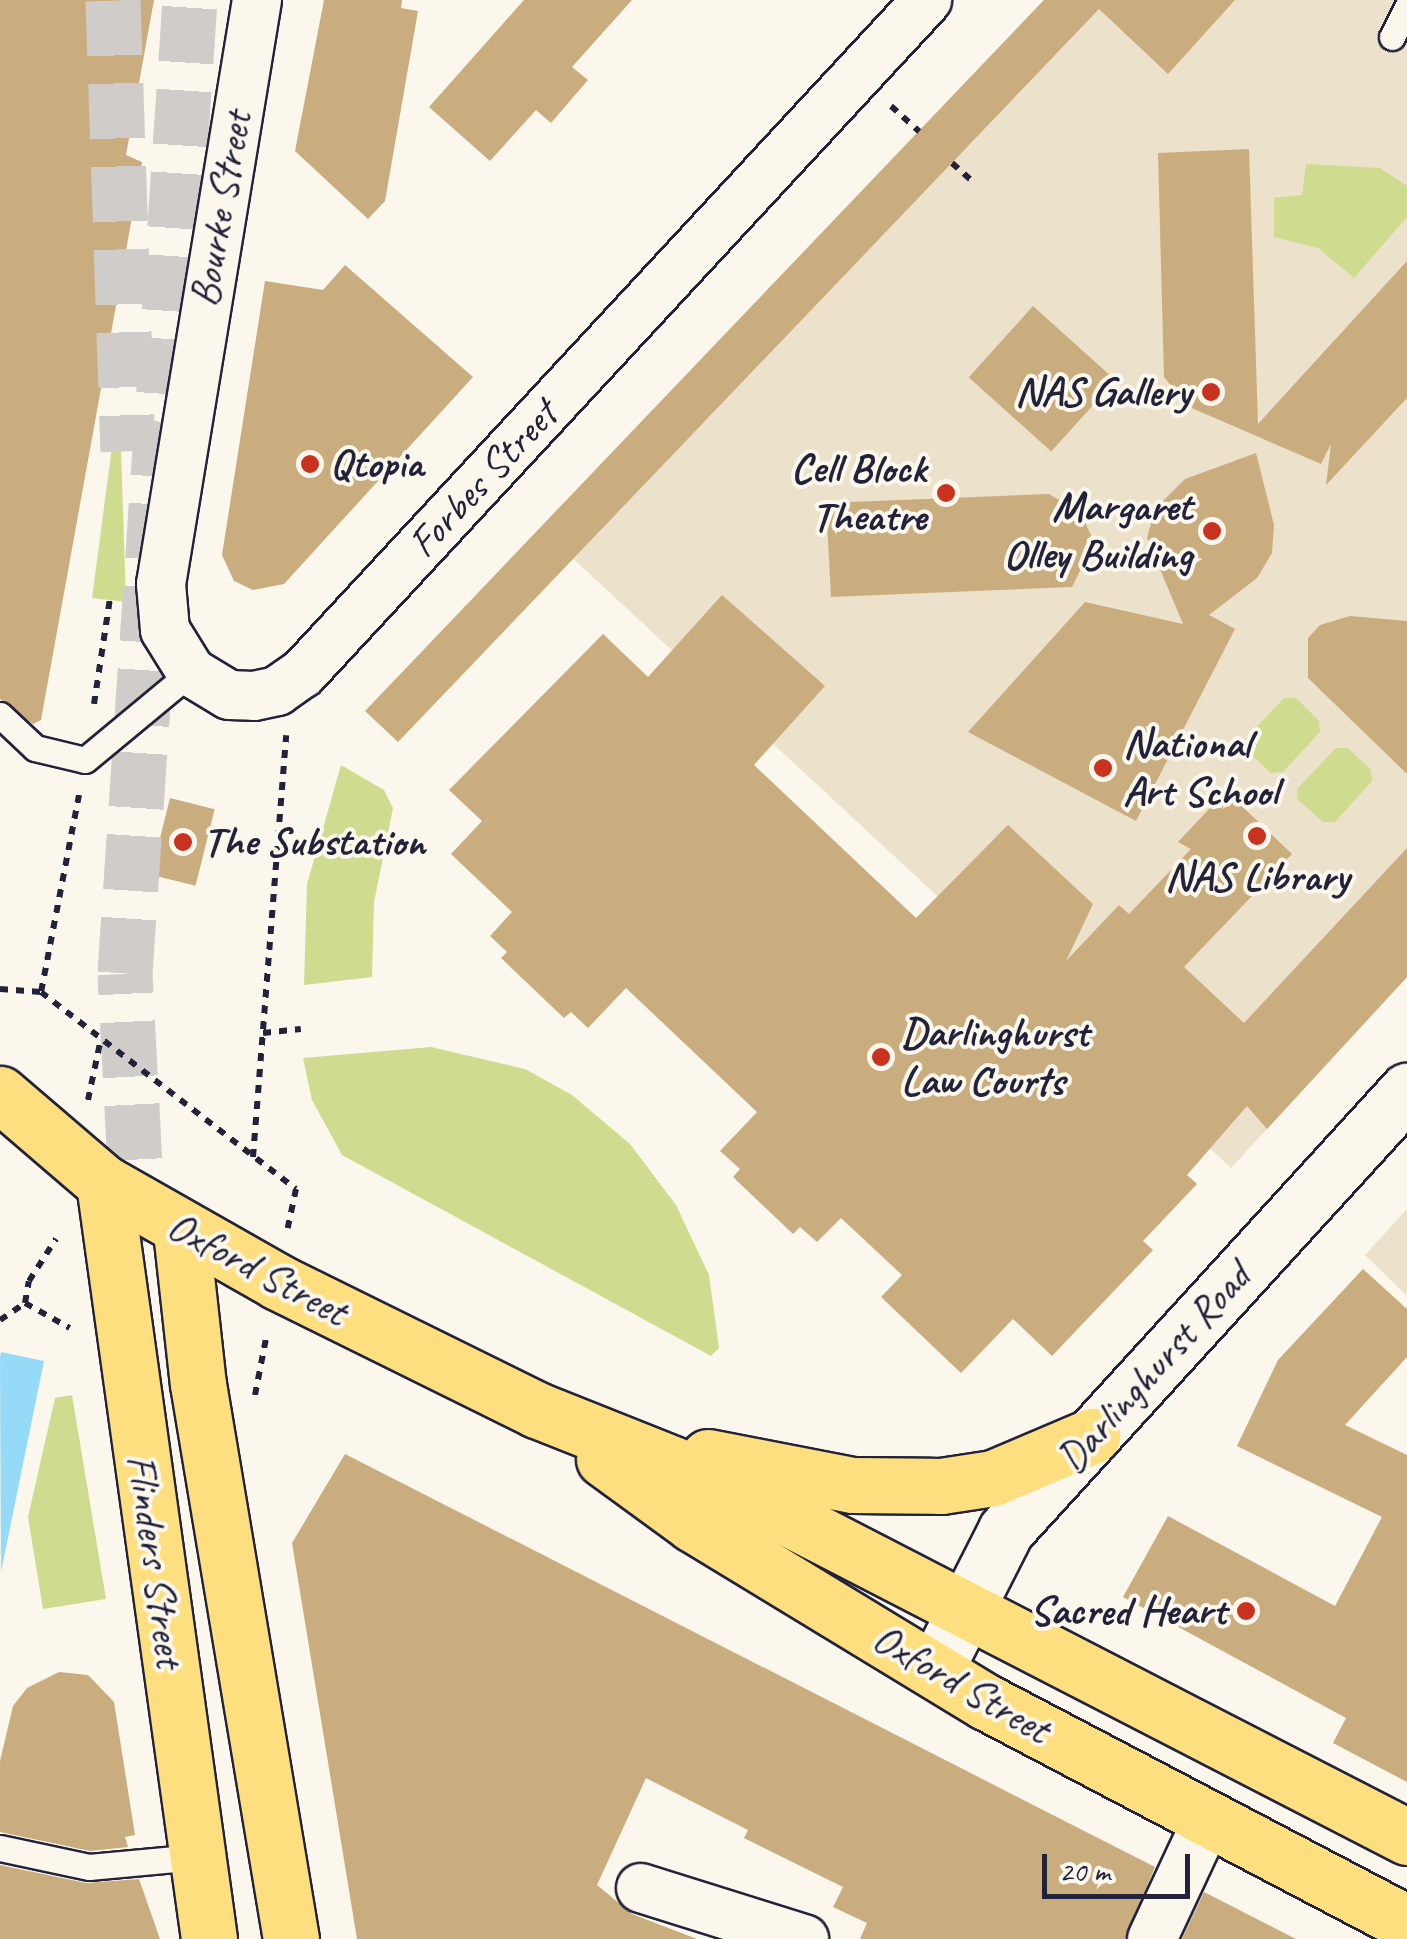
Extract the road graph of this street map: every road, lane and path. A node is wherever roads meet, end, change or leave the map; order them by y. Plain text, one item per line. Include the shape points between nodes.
1 (258, 0) edge
2 (927, 0) edge
3 (1407, 7) edge
4 (1392, 37) dead end
5 (952, 163) dead end
6 (972, 181) dead end
7 (112, 587) dead end
8 (191, 672) junction
9 (289, 684) junction
10 (0, 715) edge
11 (85, 760) junction
12 (0, 990) edge
13 (41, 992) junction
14 (301, 1029) dead end
15 (262, 1033) junction
16 (100, 1043) junction
17 (96, 1063) dead end
18 (1407, 1091) edge
19 (0, 1094) edge
20 (253, 1158) junction
21 (104, 1183) junction
22 (293, 1207) dead end
23 (181, 1231) junction
24 (53, 1253) dead end
25 (25, 1303) junction
26 (0, 1320) edge
27 (80, 1333) dead end
28 (537, 1410) junction
29 (1092, 1436) junction
30 (965, 1610) junction
31 (935, 1670) junction
32 (1210, 1817) junction
33 (1407, 1837) edge
34 (0, 1848) edge
35 (197, 1857) junction
36 (641, 1888) dead end
37 (1407, 1922) edge
38 (210, 1939) edge
39 (291, 1939) edge
40 (804, 1939) edge
41 (1152, 1939) edge

1 - 8 street, Bourke Street via 185,419 160,608 174,649
2 - 9 street, Forbes Street
3 - 4 lane
5 - 6 path
7 - 11 path
8 - 9 street via 229,695 254,696
8 - 11 lane
9 - 15 path
10 - 11 lane via 36,748
11 - 13 path
12 - 13 path
13 - 16 path
14 - 15 path
15 - 20 path
16 - 17 path
16 - 20 path
18 - 29 street, Darlinghurst Road
19 - 21 main road, Oxford Street
20 - 22 path via 296,1189
21 - 23 main road, Oxford Street
21 - 35 main road, Flinders Street
23 - 28 main road, Oxford Street
23 - 39 main road, Flinders Street via 198,1384
24 - 25 path via 28,1281
25 - 26 path
25 - 27 path
28 - 29 main road via 698,1455 852,1485 941,1486 993,1478
28 - 30 main road, Oxford Street via 720,1484
28 - 31 main road, Oxford Street via 693,1524
29 - 30 street, Darlinghurst Road via 1006,1530
30 - 31 street, Darlinghurst Road
30 - 33 main road, Oxford Street
31 - 32 main road, Oxford Street
32 - 37 main road, Oxford Street
32 - 41 street
34 - 35 lane via 89,1866
35 - 38 main road, Flinders Street
36 - 40 street

